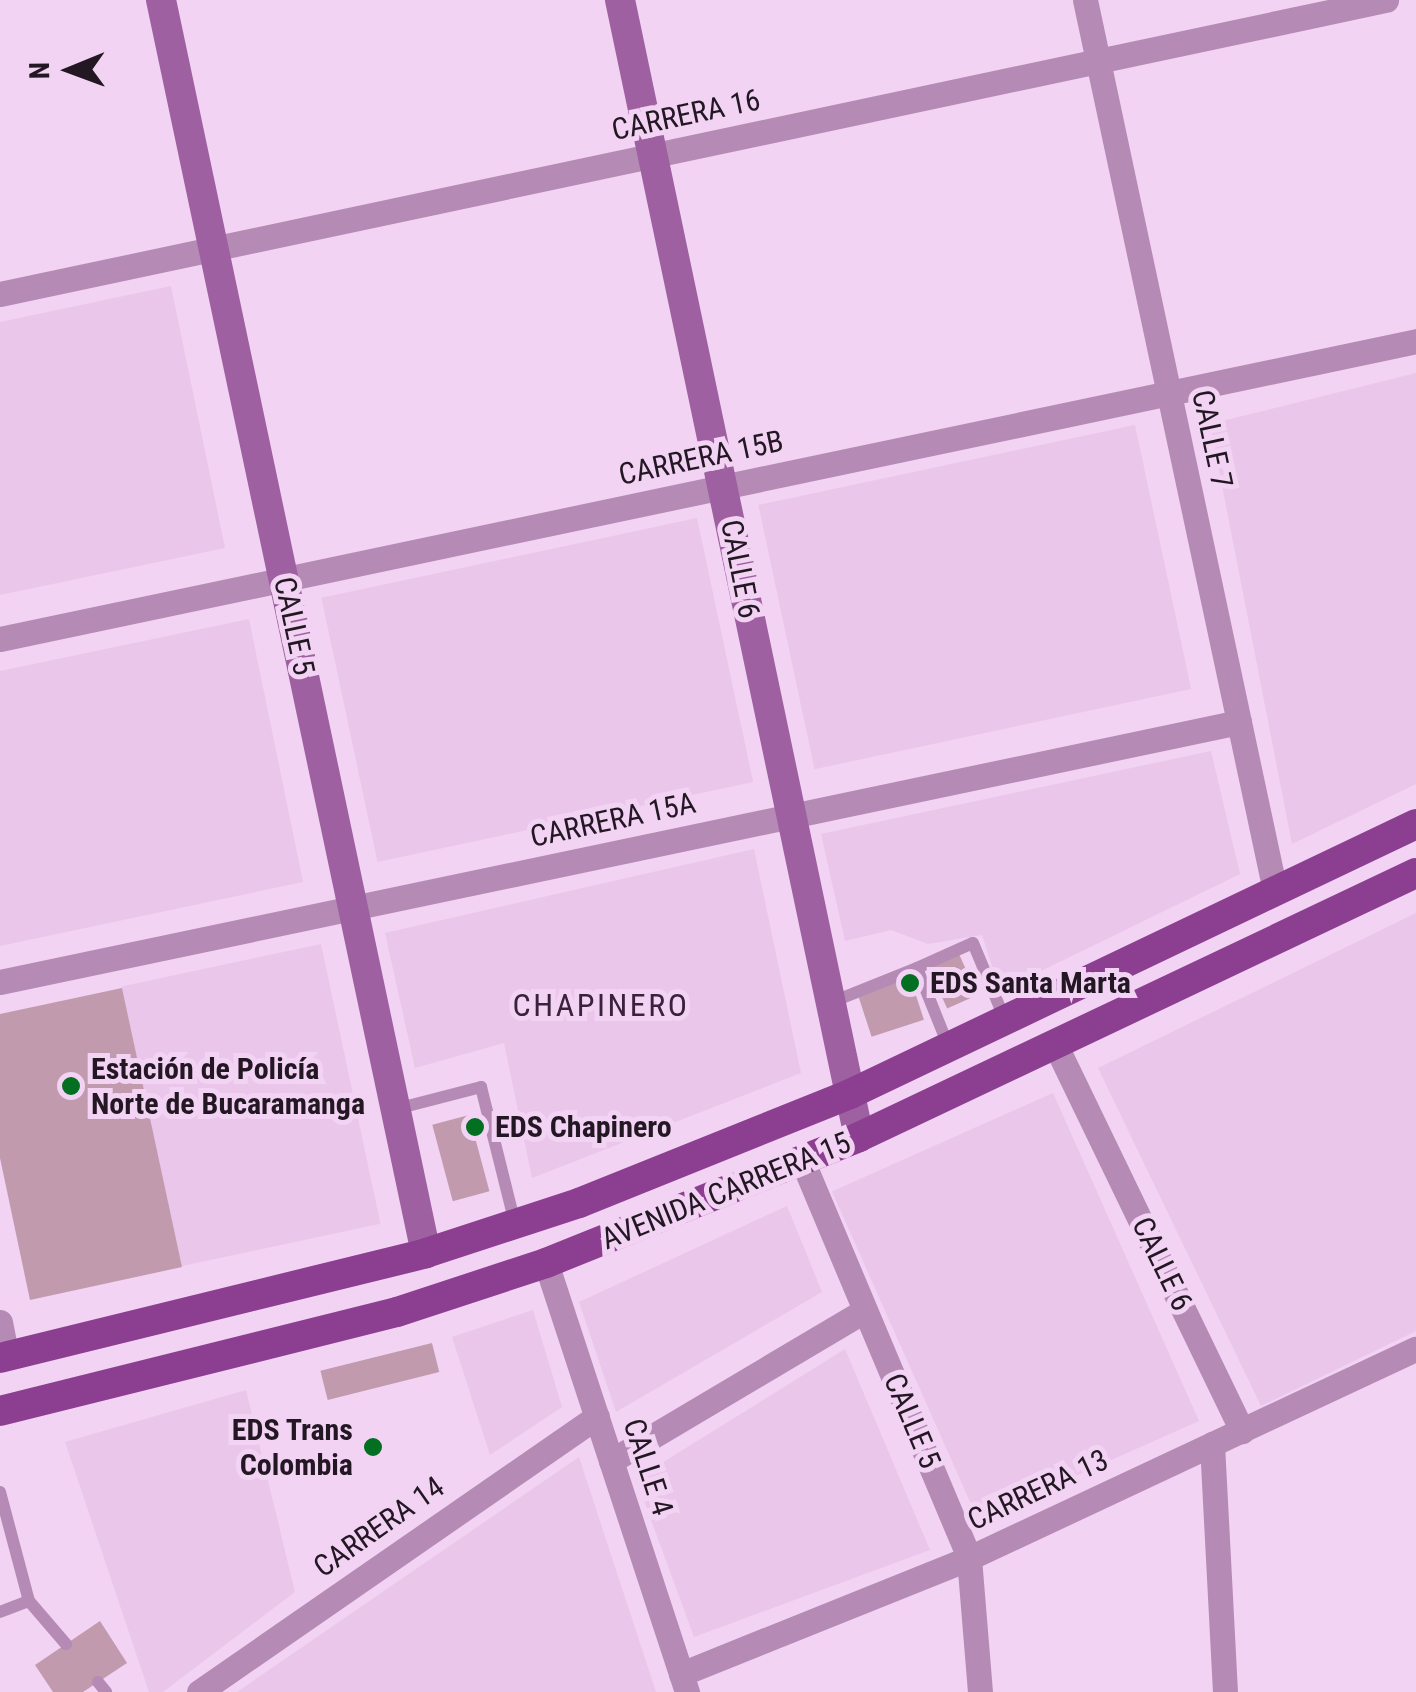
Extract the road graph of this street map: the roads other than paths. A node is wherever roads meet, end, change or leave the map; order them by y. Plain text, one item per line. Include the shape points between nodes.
1 (162, 0) edge
2 (620, 0) edge
3 (1085, 0) edge
4 (1386, 0) edge
5 (1098, 61) junction
6 (653, 156) junction
7 (214, 248) junction
8 (0, 294) edge
9 (1416, 340) edge
10 (1168, 393) junction
11 (724, 487) junction
12 (284, 579) junction
13 (0, 639) edge
14 (1239, 722) junction
15 (789, 816) junction
16 (1416, 824) edge
17 (1416, 873) edge
18 (1275, 891) junction
19 (353, 908) junction
20 (916, 968) junction
21 (0, 982) edge
22 (830, 1003) junction
23 (1005, 1020) junction
24 (1056, 1044) junction
25 (948, 1047) junction
26 (850, 1094) junction
27 (396, 1108) junction
28 (859, 1137) junction
29 (802, 1160) junction
30 (515, 1226) junction
31 (426, 1253) junction
32 (546, 1263) junction
33 (865, 1310) junction
34 (0, 1322) edge
35 (1416, 1349) edge
36 (4, 1358) edge
37 (0, 1411) edge
38 (597, 1416) junction
39 (1242, 1430) junction
40 (1212, 1444) junction
41 (611, 1462) junction
42 (1, 1496) edge
43 (970, 1558) junction
44 (29, 1601) junction
45 (0, 1612) edge
46 (66, 1644) dead end
47 (684, 1683) edge
48 (199, 1692) edge
49 (980, 1692) edge
50 (1225, 1692) edge

1 - 7 street, CALLE 5
2 - 6 street, CALLE 6
3 - 5 street, CALLE 7
4 - 5 street, CARRERA 16
5 - 6 street, CARRERA 16
5 - 10 street, CALLE 7
6 - 7 street, CARRERA 16
6 - 11 street, CALLE 6
7 - 8 street, CARRERA 16
7 - 12 street, CALLE 5
9 - 10 street, CARRERA 15B
10 - 11 street, CARRERA 15B
10 - 14 street, CALLE 7
11 - 12 street, CARRERA 15B
11 - 15 street, CALLE 6
12 - 13 street, CARRERA 15B
12 - 19 street, CALLE 5
14 - 15 street, CARRERA 15A
14 - 18 street, CALLE 7
15 - 19 street, CARRERA 15A
15 - 22 street, CALLE 6
16 - 18 main road, AVENIDA CARRERA 15
17 - 24 main road, AVENIDA CARRERA 15
18 - 23 main road, AVENIDA CARRERA 15
19 - 21 street, CARRERA 15A
19 - 27 street, CALLE 5
20 - 22 lane
20 - 23 lane via 974,943
20 - 25 lane
22 - 26 street, CALLE 6
23 - 25 main road, AVENIDA CARRERA 15
24 - 28 main road, AVENIDA CARRERA 15
24 - 39 street, CALLE 6
25 - 26 main road, AVENIDA CARRERA 15
26 - 28 street, CALLE 6
26 - 30 main road, AVENIDA CARRERA 15
27 - 30 lane via 481,1087
27 - 31 street, CALLE 5
28 - 29 main road, AVENIDA CARRERA 15
29 - 32 main road, AVENIDA CARRERA 15
29 - 33 street, CALLE 5
30 - 31 main road, AVENIDA CARRERA 15
31 - 36 main road, AVENIDA CARRERA 15
32 - 37 main road, AVENIDA CARRERA 15 via 397,1312
32 - 38 street, CALLE 4
33 - 41 street
33 - 43 street, CALLE 5
34 - 36 street
35 - 39 street, CARRERA 13
38 - 41 street, CALLE 4
38 - 48 street, CARRERA 14
39 - 40 street, CARRERA 13
40 - 43 street, CARRERA 13
40 - 50 street
41 - 47 street, CALLE 4
42 - 44 lane
43 - 47 street, CARRERA 13
43 - 49 street, CALLE 5
44 - 45 lane
44 - 46 lane

